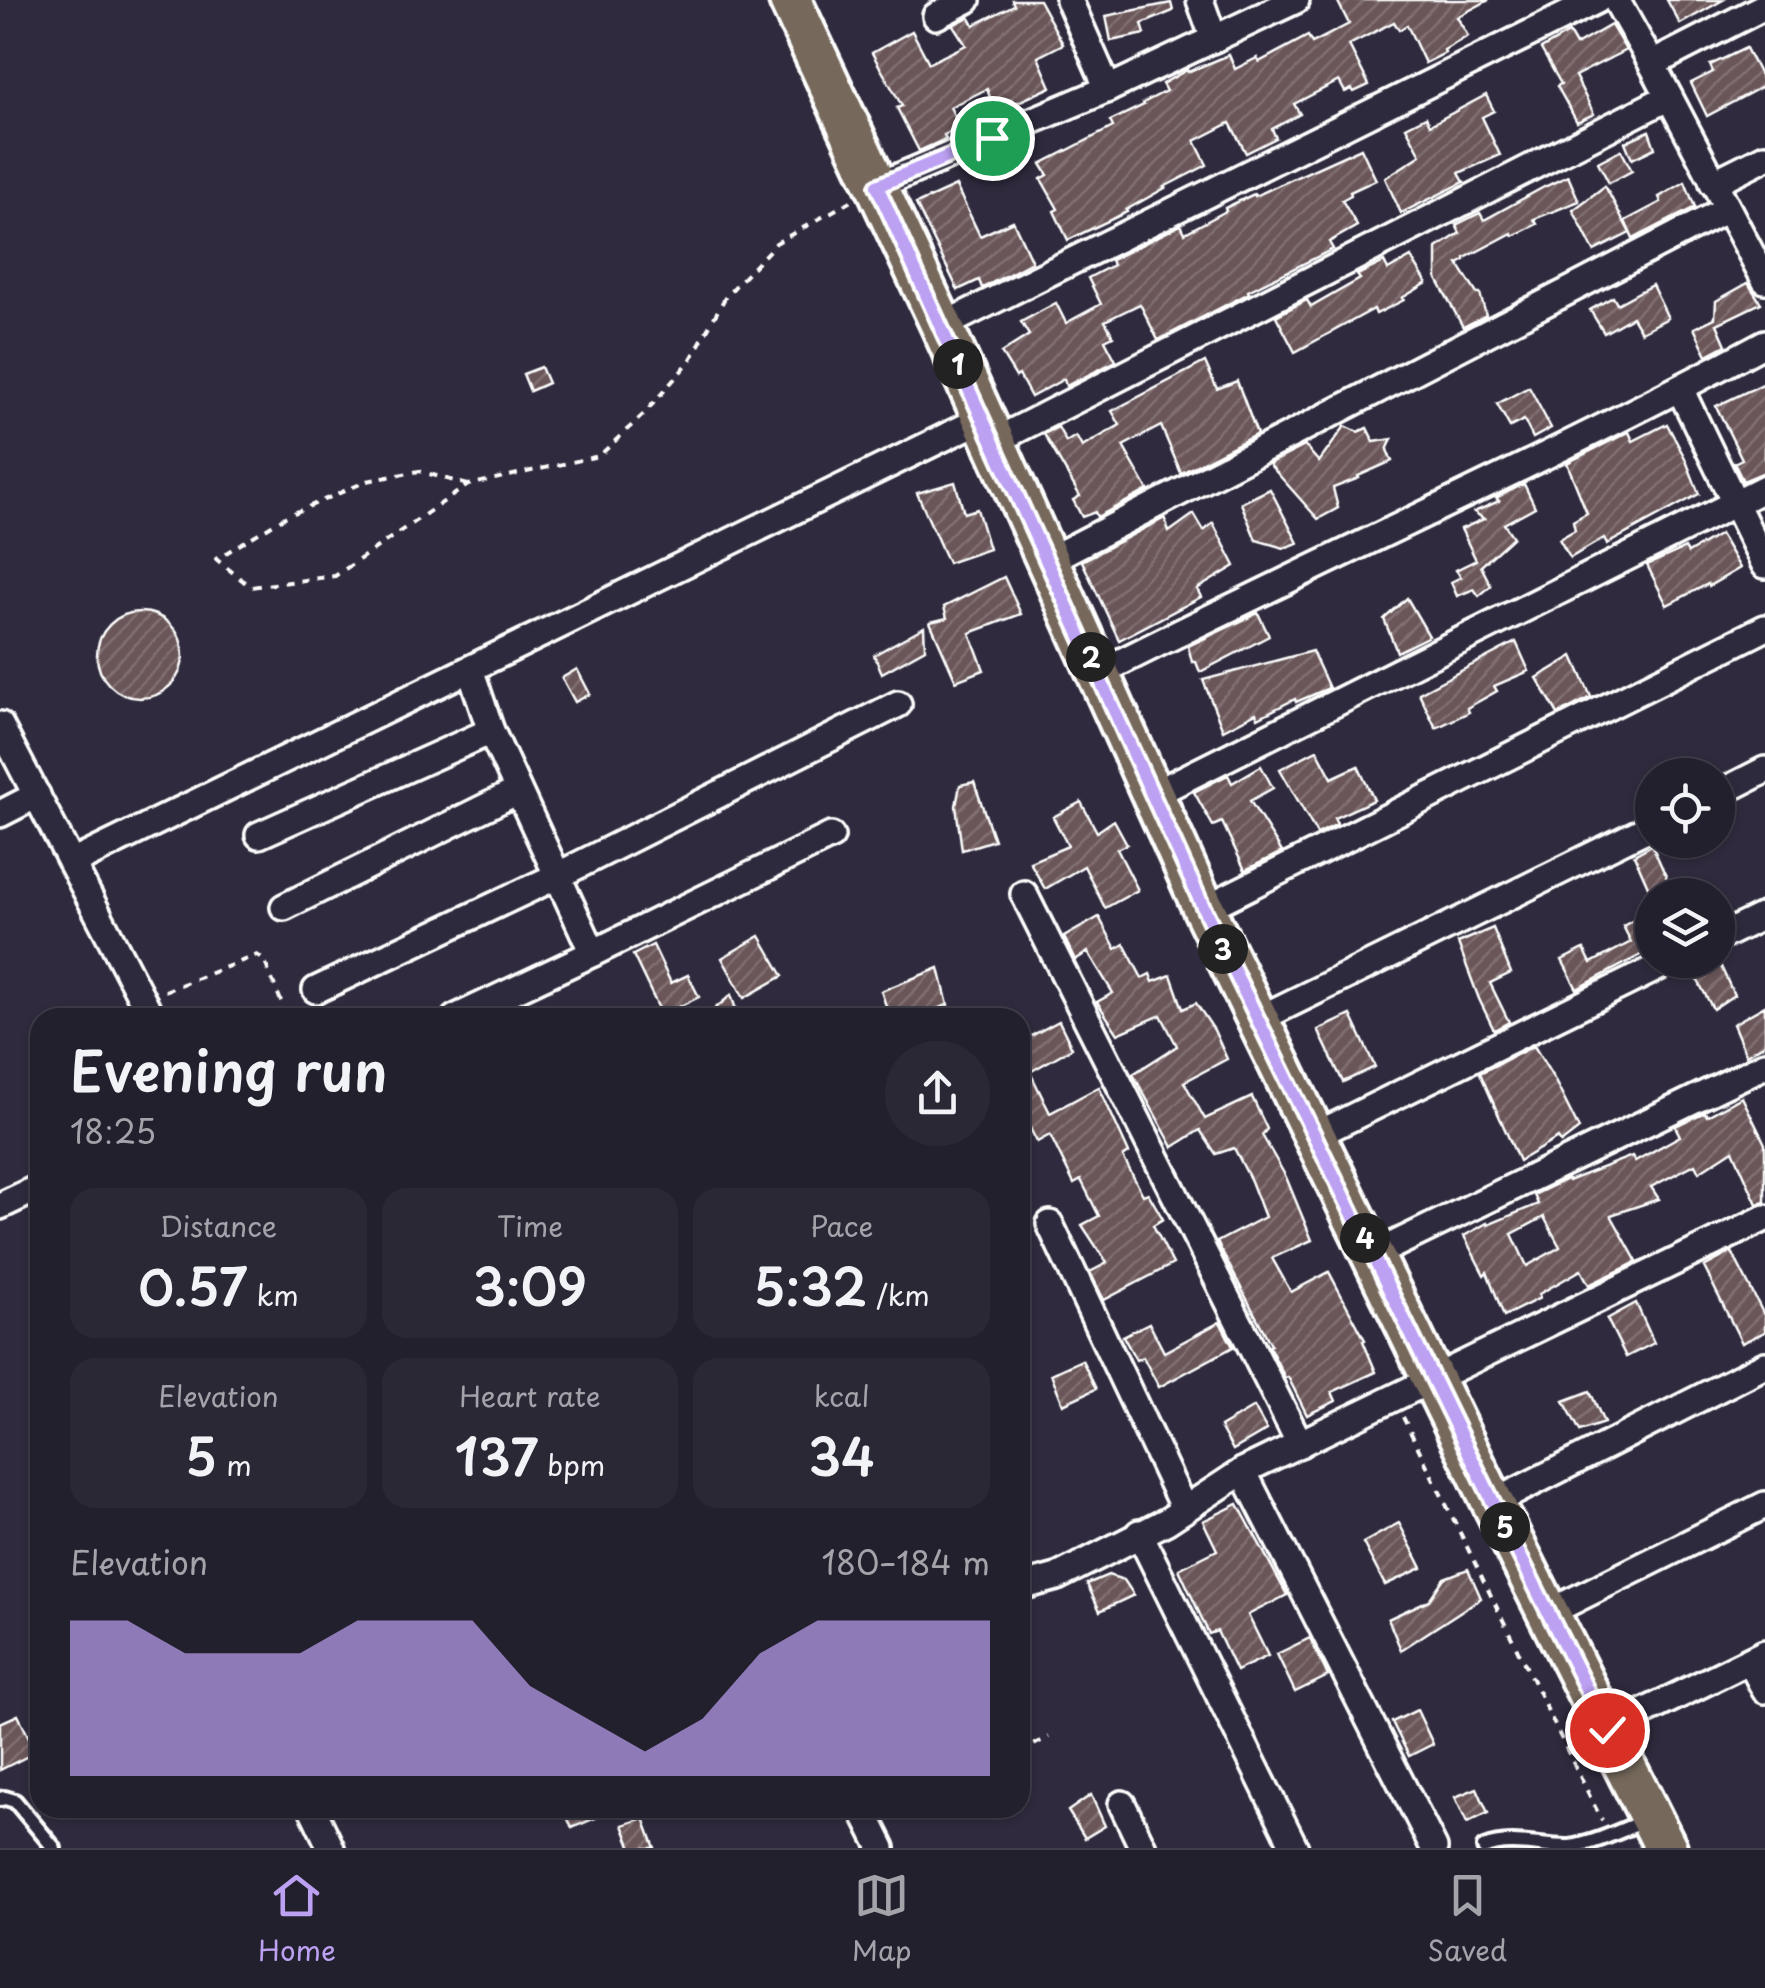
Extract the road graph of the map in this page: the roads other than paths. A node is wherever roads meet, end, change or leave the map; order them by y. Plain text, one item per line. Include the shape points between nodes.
1 (790, 0) edge
2 (966, 0) edge
3 (1069, 0) edge
4 (1200, 0) edge
5 (1296, 0) edge
6 (1598, 0) edge
7 (1616, 0) edge
8 (1765, 6) edge
9 (936, 16) dead end
10 (1214, 40) junction
11 (1652, 64) junction
12 (1108, 89) junction
13 (1669, 97) junction
14 (1765, 157) edge
15 (1714, 183) junction
16 (877, 186) junction
17 (1726, 209) junction
18 (1765, 280) edge
19 (942, 326) junction
20 (1765, 343) edge
21 (1680, 389) junction
22 (988, 430) junction
23 (1765, 488) edge
24 (1735, 504) junction
25 (1047, 561) junction
26 (1765, 564) edge
27 (1765, 628) edge
28 (470, 669) junction
29 (1098, 673) junction
30 (898, 704) dead end
31 (0, 725) edge
32 (491, 731) junction
33 (1765, 770) edge
34 (1735, 785) edge
35 (518, 791) junction
36 (1152, 794) junction
37 (37, 795) junction
38 (0, 814) edge
39 (1635, 834) edge
40 (259, 835) dead end
41 (831, 836) dead end
42 (72, 863) junction
43 (558, 876) junction
44 (1024, 894) dead end
45 (284, 907) dead end
46 (1204, 909) junction
47 (1765, 915) edge
48 (1735, 930) edge
49 (594, 953) junction
50 (1636, 978) edge
51 (316, 990) dead end
52 (147, 1008) edge
53 (477, 1008) edge
54 (1257, 1020) junction
55 (1765, 1065) edge
56 (1314, 1136) junction
57 (30, 1198) edge
58 (0, 1206) edge
59 (1765, 1218) edge
60 (1050, 1224) dead end
61 (1373, 1254) junction
62 (1765, 1365) edge
63 (1434, 1380) junction
64 (1300, 1444) junction
65 (1243, 1471) junction
66 (1493, 1502) junction
67 (1765, 1505) edge
68 (1184, 1510) junction
69 (1140, 1533) junction
70 (1030, 1578) edge
71 (1548, 1613) junction
72 (1757, 1657) edge
73 (1765, 1690) edge
74 (1607, 1730) junction
75 (0, 1799) edge
76 (1122, 1804) dead end
77 (317, 1818) edge
78 (867, 1818) edge
79 (1658, 1833) edge
80 (54, 1848) edge
81 (332, 1848) edge
82 (882, 1848) edge
83 (1143, 1848) edge
84 (1295, 1848) edge
85 (1434, 1848) edge
86 (1484, 1848) edge

1 - 16 main road
2 - 9 street
3 - 12 street
4 - 10 street
5 - 10 street
6 - 19 street
7 - 11 street
8 - 11 street
10 - 12 street
11 - 13 street
12 - 16 street
13 - 15 street
13 - 22 street
14 - 15 street
15 - 17 street
16 - 19 main road
17 - 18 street
17 - 25 street
19 - 22 main road
20 - 21 street
21 - 24 street
21 - 29 street
22 - 25 main road
22 - 28 street
23 - 24 street
24 - 26 street
24 - 36 street
25 - 29 main road
27 - 46 street
28 - 32 street
28 - 42 street
29 - 36 main road
30 - 43 street
31 - 37 street
32 - 35 street
32 - 40 street
33 - 34 street
35 - 43 street
35 - 45 street
36 - 46 main road
37 - 38 street
37 - 42 street
39 - 54 street
41 - 49 street
42 - 52 street
43 - 49 street
43 - 51 street
44 - 64 street
46 - 54 main road
47 - 48 street
49 - 53 street
50 - 56 street
54 - 56 main road
55 - 61 street
56 - 61 main road
57 - 58 street
59 - 63 street
60 - 68 street
61 - 63 main road
62 - 66 street
63 - 64 street
63 - 66 main road
64 - 65 street
65 - 68 street
65 - 85 street
66 - 71 main road
67 - 71 street
68 - 69 street
69 - 70 street via 1070,1571
69 - 84 street
71 - 74 main road
72 - 73 street
72 - 74 street
74 - 79 main road
75 - 80 lane via 15,1801
76 - 83 street
77 - 81 street
78 - 82 street
79 - 86 lane via 1609,1835 1569,1847

